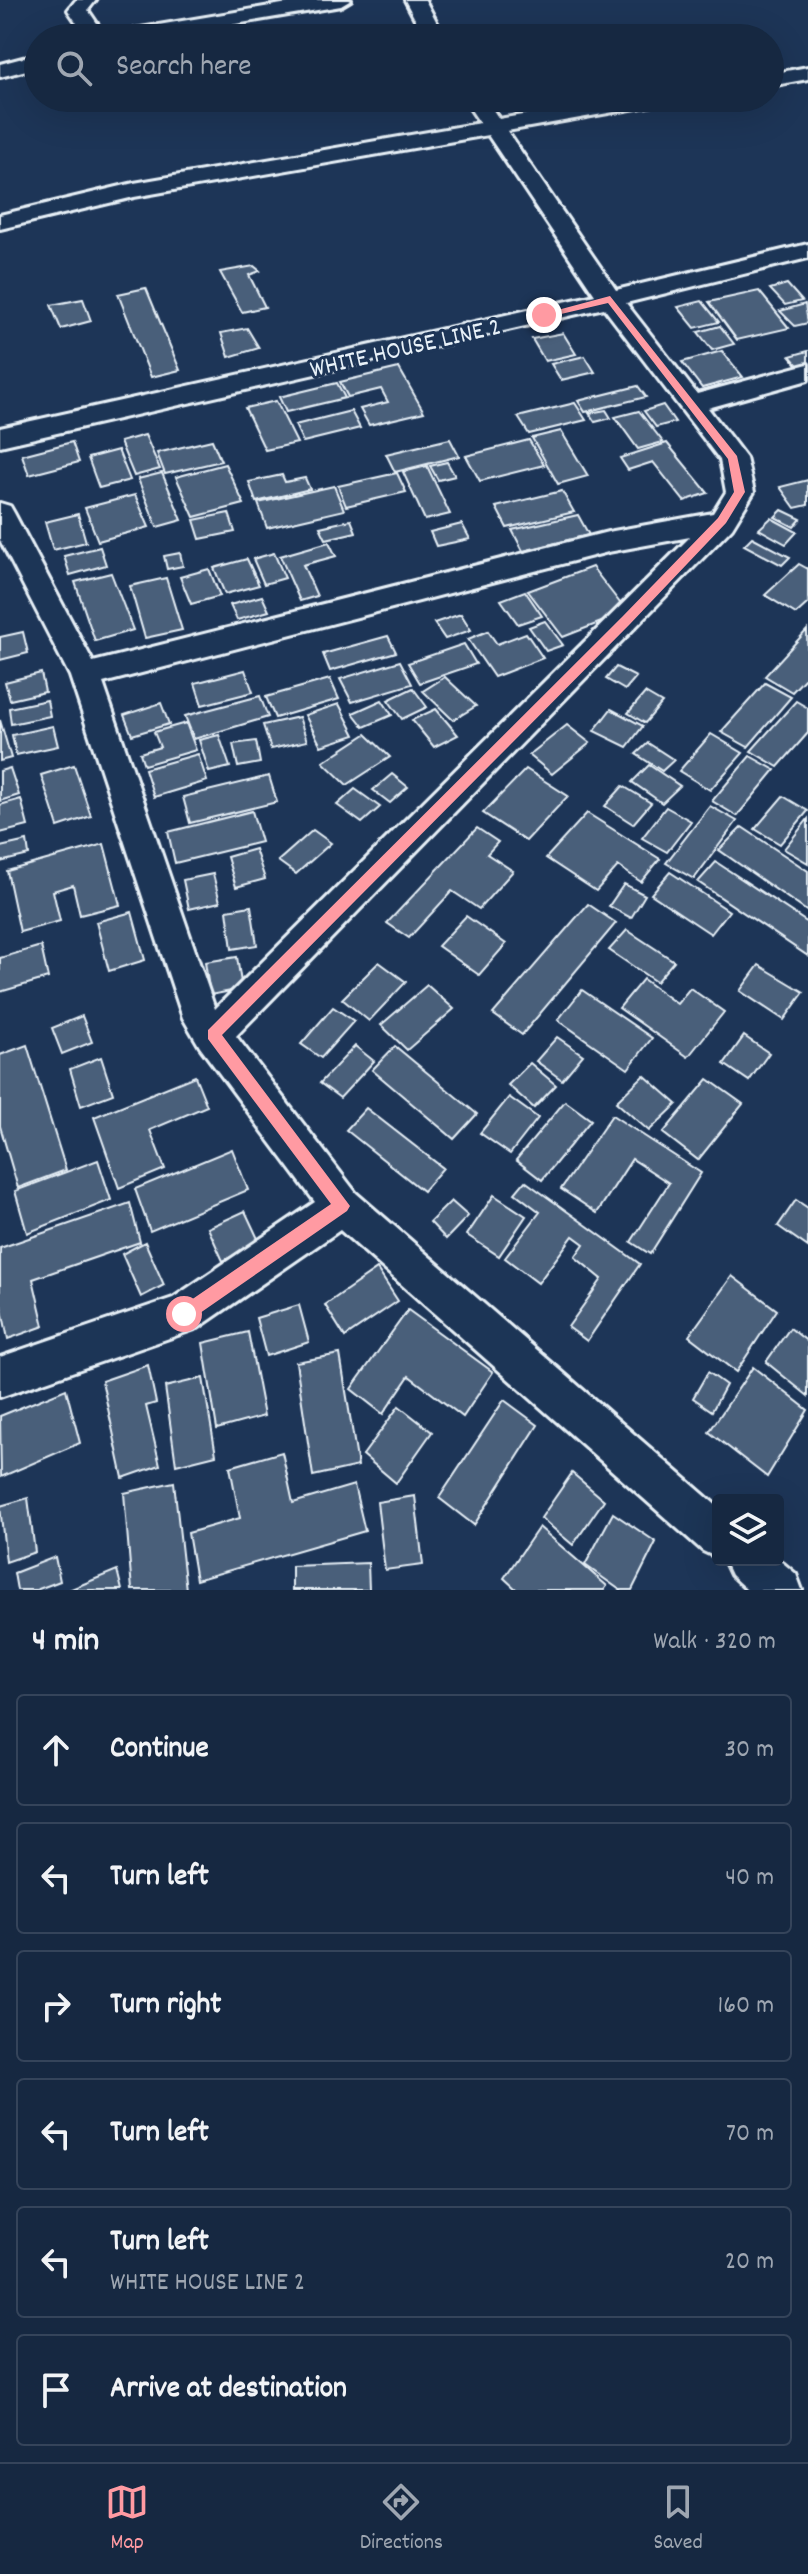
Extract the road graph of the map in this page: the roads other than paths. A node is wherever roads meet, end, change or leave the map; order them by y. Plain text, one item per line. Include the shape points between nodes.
1 (86, 0) edge
2 (341, 0) edge
3 (415, 0) edge
4 (88, 24) edge
5 (200, 24) edge
6 (428, 24) edge
7 (24, 64) edge
8 (0, 71) edge
9 (808, 73) edge
10 (784, 77) edge
11 (484, 112) edge
12 (576, 112) edge
13 (493, 126) junction
14 (0, 222) edge
15 (808, 251) edge
16 (610, 299) junction
17 (808, 372) edge
18 (691, 404) junction
19 (0, 437) edge
20 (0, 513) edge
21 (722, 521) junction
22 (85, 676) junction
23 (213, 1035) junction
24 (342, 1206) junction
25 (0, 1377) edge
26 (712, 1531) edge
27 (753, 1566) edge
28 (780, 1590) edge

1 - 4 street via 78,10
2 - 5 street
3 - 6 street
7 - 8 street
9 - 10 street
11 - 13 street
12 - 13 street
13 - 14 street via 134,190
13 - 16 street
15 - 16 street, WHITE HOUSE LINE 2
16 - 18 street
16 - 19 street, WHITE HOUSE LINE 2
17 - 18 street
18 - 21 street via 733,458 740,492
20 - 22 street
21 - 22 street via 608,542
21 - 23 street
22 - 23 street via 201,1018
23 - 24 street
24 - 25 street via 184,1314
24 - 26 street
27 - 28 street

